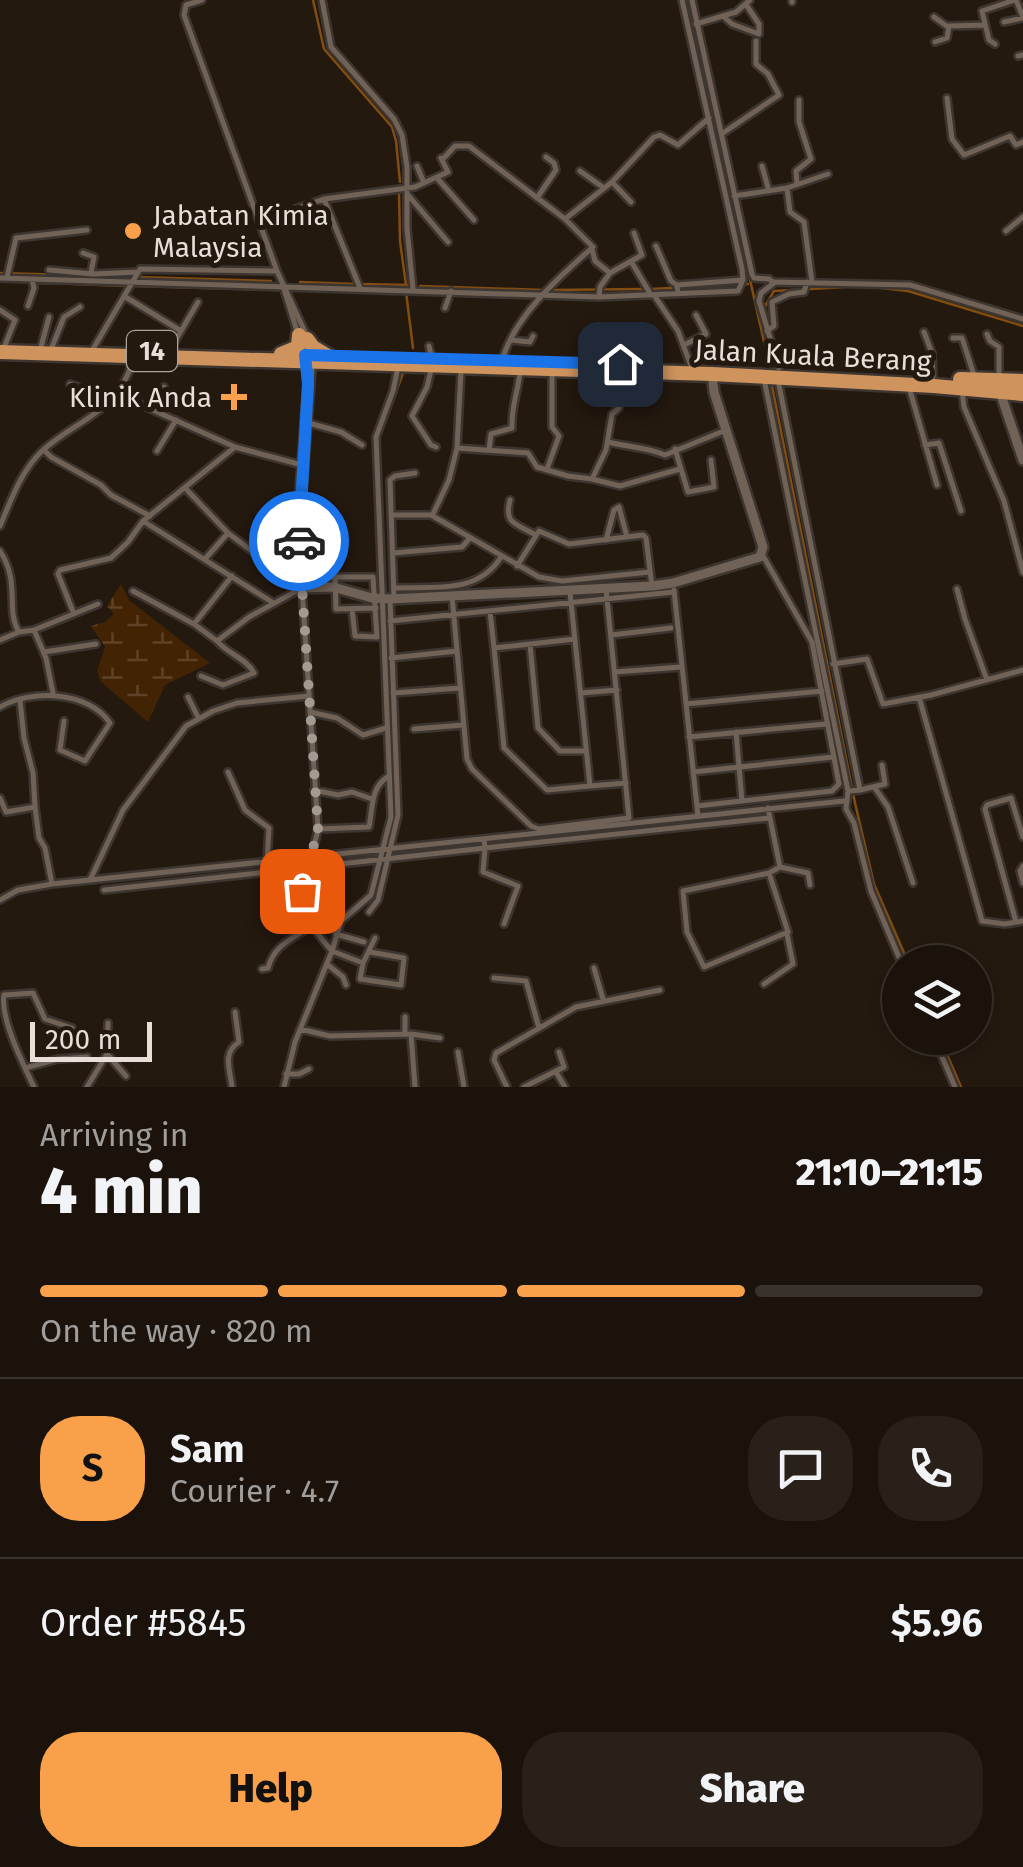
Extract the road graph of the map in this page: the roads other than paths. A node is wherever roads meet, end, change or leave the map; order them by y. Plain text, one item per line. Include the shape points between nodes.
1 (202, 0) edge
2 (322, 0) edge
3 (682, 0) edge
4 (692, 0) edge
5 (1015, 0) edge
6 (186, 2) edge
7 (749, 3) edge
8 (723, 16) junction
9 (934, 17) dead end
10 (1023, 17) edge
11 (1004, 22) dead end
12 (984, 25) junction
13 (693, 26) junction
14 (948, 27) junction
15 (756, 41) dead end
16 (935, 42) dead end
17 (994, 44) dead end
18 (947, 98) dead end
19 (799, 100) dead end
20 (709, 118) junction
21 (718, 136) junction
22 (1023, 142) edge
23 (546, 157) dead end
24 (417, 166) dead end
25 (762, 166) dead end
26 (580, 171) dead end
27 (828, 174) dead end
28 (436, 178) junction
29 (612, 182) junction
30 (424, 183) junction
31 (798, 184) junction
32 (604, 188) junction
33 (786, 188) junction
34 (407, 191) junction
35 (770, 191) junction
36 (734, 196) junction
37 (537, 198) junction
38 (324, 199) junction
39 (631, 202) dead end
40 (1023, 217) edge
41 (565, 219) junction
42 (474, 220) dead end
43 (260, 221) junction
44 (86, 230) dead end
45 (1006, 231) dead end
46 (634, 233) dead end
47 (448, 242) dead end
48 (656, 246) dead end
49 (593, 247) junction
50 (84, 253) dead end
51 (632, 262) junction
52 (747, 269) junction
53 (49, 270) dead end
54 (277, 271) junction
55 (610, 274) junction
56 (5, 276) edge
57 (69, 276) junction
58 (92, 276) junction
59 (135, 277) junction
60 (193, 278) junction
61 (32, 282) junction
62 (742, 282) junction
63 (774, 282) junction
64 (808, 285) junction
65 (284, 286) junction
66 (360, 288) junction
67 (413, 289) junction
68 (678, 290) junction
69 (451, 291) junction
70 (599, 293) junction
71 (650, 293) junction
72 (543, 294) junction
73 (124, 296) junction
74 (198, 302) dead end
75 (28, 306) dead end
76 (80, 307) dead end
77 (445, 308) dead end
78 (0, 310) edge
79 (696, 315) dead end
80 (49, 317) dead end
81 (1023, 320) edge
82 (181, 331) junction
83 (769, 331) junction
84 (924, 332) dead end
85 (987, 334) dead end
86 (533, 336) dead end
87 (303, 337) junction
88 (953, 338) dead end
89 (511, 340) junction
90 (684, 345) junction
91 (46, 347) junction
92 (93, 349) junction
93 (1, 350) edge
94 (169, 351) junction
95 (134, 357) junction
96 (430, 357) junction
97 (283, 358) junction
98 (331, 360) junction
99 (502, 361) junction
100 (398, 366) junction
101 (691, 366) junction
102 (309, 367) junction
103 (462, 368) junction
104 (520, 369) junction
105 (623, 369) junction
106 (552, 370) junction
107 (772, 373) junction
108 (712, 374) junction
109 (932, 377) junction
110 (966, 382) junction
111 (1023, 383) edge
112 (70, 384) dead end
113 (908, 384) junction
114 (164, 387) dead end
115 (1001, 394) junction
116 (1023, 395) edge
117 (113, 396) junction
118 (152, 408) junction
119 (412, 416) junction
120 (176, 420) junction
121 (306, 422) junction
122 (409, 430) dead end
123 (726, 430) junction
124 (608, 442) junction
125 (362, 445) dead end
126 (925, 445) junction
127 (235, 447) junction
128 (436, 447) dead end
129 (457, 448) junction
130 (44, 450) junction
131 (490, 450) junction
132 (675, 450) junction
133 (156, 452) dead end
134 (712, 460) dead end
135 (1023, 460) edge
136 (302, 466) junction
137 (547, 469) junction
138 (680, 470) junction
139 (415, 473) dead end
140 (592, 479) junction
141 (937, 484) dead end
142 (186, 489) junction
143 (792, 490) junction
144 (617, 497) dead end
145 (510, 500) dead end
146 (618, 506) junction
147 (961, 511) dead end
148 (391, 515) junction
149 (432, 516) junction
150 (146, 518) junction
151 (0, 526) edge
152 (228, 533) junction
153 (534, 534) junction
154 (470, 538) junction
155 (627, 538) junction
156 (606, 540) junction
157 (0, 551) edge
158 (392, 553) junction
159 (300, 554) junction
160 (762, 554) junction
161 (260, 557) dead end
162 (204, 558) junction
163 (501, 558) junction
164 (517, 566) junction
165 (650, 572) junction
166 (1023, 572) edge
167 (232, 576) junction
168 (335, 583) junction
169 (570, 586) junction
170 (652, 586) junction
171 (302, 588) junction
172 (673, 588) junction
173 (958, 589) dead end
174 (133, 591) dead end
175 (452, 594) junction
176 (606, 594) junction
177 (385, 599) junction
178 (272, 602) junction
179 (571, 603) junction
180 (98, 604) dead end
181 (352, 608) junction
182 (490, 611) junction
183 (74, 614) junction
184 (453, 614) junction
185 (390, 621) junction
186 (194, 624) junction
187 (671, 628) dead end
188 (34, 630) junction
189 (19, 632) junction
190 (610, 636) junction
191 (575, 639) junction
192 (0, 640) edge
193 (217, 641) junction
194 (96, 644) dead end
195 (530, 644) junction
196 (494, 648) junction
197 (44, 652) junction
198 (457, 652) junction
199 (391, 658) junction
200 (832, 664) junction
201 (682, 666) junction
202 (1023, 670) edge
203 (614, 672) junction
204 (201, 676) dead end
205 (987, 680) junction
206 (460, 688) junction
207 (616, 690) junction
208 (824, 691) junction
209 (393, 693) junction
210 (581, 693) junction
211 (54, 695) junction
212 (309, 696) junction
213 (188, 697) dead end
214 (919, 697) junction
215 (20, 700) junction
216 (686, 704) junction
217 (0, 708) edge
218 (310, 712) junction
219 (199, 718) junction
220 (64, 721) dead end
221 (834, 723) junction
222 (826, 724) junction
223 (463, 725) junction
224 (386, 728) junction
225 (414, 729) dead end
226 (736, 732) junction
227 (689, 737) junction
228 (586, 751) junction
229 (833, 756) junction
230 (882, 765) dead end
231 (739, 767) junction
232 (392, 771) junction
233 (228, 772) dead end
234 (693, 772) junction
235 (626, 783) junction
236 (590, 786) junction
237 (875, 788) junction
238 (314, 790) junction
239 (854, 790) junction
240 (0, 798) edge
241 (372, 799) junction
242 (844, 800) junction
243 (742, 801) junction
244 (35, 806) junction
245 (696, 806) junction
246 (768, 808) junction
247 (698, 816) junction
248 (769, 818) junction
249 (621, 822) junction
250 (318, 829) junction
251 (1023, 837) edge
252 (484, 839) junction
253 (484, 848) junction
254 (387, 849) junction
255 (384, 858) junction
256 (266, 862) junction
257 (307, 863) junction
258 (1023, 866) edge
259 (780, 867) junction
260 (176, 872) junction
261 (769, 873) junction
262 (152, 874) junction
263 (90, 880) junction
264 (176, 882) junction
265 (913, 883) dead end
266 (52, 884) junction
267 (810, 884) dead end
268 (1023, 884) edge
269 (153, 885) junction
270 (104, 890) dead end
271 (0, 900) edge
272 (372, 902) junction
273 (369, 912) dead end
274 (1020, 922) edge
275 (504, 924) dead end
276 (310, 926) junction
277 (336, 934) junction
278 (787, 934) junction
279 (375, 938) dead end
280 (364, 942) dead end
281 (894, 945) edge
282 (332, 951) junction
283 (370, 952) junction
284 (363, 963) junction
285 (328, 965) junction
286 (594, 968) dead end
287 (262, 969) dead end
288 (494, 978) dead end
289 (764, 984) dead end
290 (346, 985) dead end
291 (660, 990) dead end
292 (603, 1000) junction
293 (234, 1012) dead end
294 (405, 1017) dead end
295 (108, 1023) dead end
296 (72, 1028) dead end
297 (539, 1028) junction
298 (300, 1029) junction
299 (408, 1034) junction
300 (440, 1038) dead end
301 (458, 1052) dead end
302 (559, 1052) dead end
303 (107, 1054) junction
304 (941, 1055) edge
305 (87, 1057) dead end
306 (25, 1068) junction
307 (309, 1069) dead end
308 (556, 1072) junction
309 (286, 1074) junction
310 (126, 1076) dead end
311 (34, 1087) edge
312 (87, 1087) edge
313 (232, 1087) edge
314 (284, 1087) edge
315 (415, 1087) edge
316 (464, 1087) edge
317 (507, 1087) edge
318 (524, 1087) edge
319 (566, 1087) edge
320 (955, 1087) edge

1 - 6 street
2 - 34 street via 331,47 400,129
3 - 13 street
4 - 13 street
5 - 10 street
5 - 12 street via 983,8
6 - 43 street via 187,23
7 - 8 street
7 - 8 street via 758,34
8 - 13 street
9 - 14 street
10 - 11 street
12 - 14 street
12 - 17 street
13 - 20 street
13 - 21 street
14 - 16 street via 947,38
15 - 21 street via 756,64 779,95
18 - 22 street via 952,140 964,156 1010,136
19 - 31 street via 811,159 796,171
20 - 21 street
20 - 29 street via 678,145 654,137
21 - 36 street
21 - 52 street
23 - 37 street via 556,170
24 - 30 street
25 - 35 street
26 - 32 street
27 - 31 street
28 - 30 street
28 - 37 street via 448,170 442,159 455,146 469,146
28 - 42 street
29 - 32 street
29 - 39 street
30 - 34 street
31 - 33 street
32 - 41 street
33 - 35 street
33 - 64 street via 790,212 803,220
34 - 38 street
34 - 47 street
34 - 67 street
35 - 36 street
36 - 52 street
37 - 41 street
38 - 43 street
38 - 66 street
40 - 45 street
41 - 49 street
43 - 54 street
44 - 56 street via 16,238
46 - 51 street via 642,254
48 - 68 street
49 - 55 street via 595,261
49 - 72 street
50 - 58 street via 94,258
51 - 55 street
51 - 71 street
52 - 62 street
52 - 63 street via 754,278
53 - 57 street
54 - 60 street
54 - 65 street
55 - 70 street
56 - 61 street
57 - 58 street
57 - 61 street
58 - 59 street
58 - 59 street
59 - 60 street
59 - 60 street via 142,269
59 - 73 street
60 - 65 street
61 - 75 street
62 - 68 street
62 - 68 street via 735,292
63 - 64 street
63 - 83 street via 758,298
64 - 81 street via 910,284
64 - 83 street via 772,302
65 - 66 street
65 - 87 street
66 - 67 street
67 - 69 street
68 - 71 street
69 - 72 street
69 - 77 street
70 - 71 street
70 - 72 street
71 - 90 street
72 - 89 street
73 - 82 street
73 - 92 street
74 - 82 street
76 - 91 street via 64,317
78 - 93 street via 15,320
79 - 90 street via 706,333
80 - 91 street
82 - 94 street
83 - 107 street
84 - 109 street
85 - 115 street via 1000,347
86 - 89 street via 530,342
87 - 97 highway
87 - 98 highway
87 - 102 street
88 - 110 street via 962,338
89 - 99 street
90 - 101 street
91 - 92 highway, 14
91 - 93 highway, 14
92 - 94 highway, 14
93 - 95 highway, 14
94 - 97 highway, 14
95 - 97 highway, 14
95 - 117 street
96 - 98 highway, Jalan Kuala Berang
96 - 99 highway, Jalan Kuala Berang
96 - 100 highway, Jalan Kuala Berang
96 - 103 highway, Jalan Kuala Berang
96 - 119 street via 427,387
97 - 102 highway, 14
97 - 102 highway
98 - 100 highway, Jalan Kuala Berang
98 - 102 highway
99 - 105 highway, Jalan Kuala Berang
100 - 177 street via 376,437
101 - 105 highway, Jalan Kuala Berang
101 - 107 highway, Jalan Kuala Berang
102 - 121 street
103 - 104 highway, Jalan Kuala Berang
103 - 129 street
104 - 106 highway, Jalan Kuala Berang
104 - 131 street via 512,428 492,434
105 - 106 highway, Jalan Kuala Berang
105 - 108 highway, Jalan Kuala Berang
105 - 124 street
106 - 137 street via 552,427 559,436
107 - 108 highway, Jalan Kuala Berang
107 - 109 highway, Jalan Kuala Berang
107 - 113 highway, Jalan Kuala Berang
107 - 143 street
107 - 143 street
108 - 123 street
109 - 110 highway, Jalan Kuala Berang
110 - 113 highway, Jalan Kuala Berang
110 - 115 highway, Jalan Kuala Berang
110 - 166 street via 964,407 1004,501
111 - 115 highway, Jalan Kuala Berang
112 - 117 street
113 - 126 street
114 - 118 street
115 - 116 highway via 1011,400
115 - 135 street
117 - 118 street
117 - 130 street
118 - 120 street
119 - 122 street
119 - 128 street
120 - 127 street
120 - 133 street
121 - 125 street
121 - 136 street
123 - 132 street
123 - 160 street
124 - 132 street via 664,455
124 - 140 street
126 - 141 street
126 - 147 street via 939,444
127 - 136 street
127 - 142 street
129 - 131 street
129 - 149 street
130 - 150 street
130 - 151 street via 20,480
131 - 137 street via 528,453
132 - 138 street
134 - 138 street via 713,488 688,492
136 - 159 street
137 - 140 street
138 - 140 street via 620,486
139 - 148 street via 391,478
142 - 150 street
142 - 152 street
143 - 200 street
143 - 208 street
144 - 146 street
145 - 153 street via 507,516
146 - 155 street
146 - 156 street
148 - 149 street
148 - 158 street
149 - 154 street
150 - 162 street
150 - 183 street via 110,558 60,570
152 - 161 street
152 - 162 street
153 - 156 street via 543,531 569,544
153 - 164 street
154 - 158 street via 462,547
154 - 163 street
155 - 156 street
155 - 165 street via 645,537
157 - 189 street via 13,576 13,623
158 - 177 street
159 - 168 street via 310,551 312,576
159 - 171 street
160 - 172 street
160 - 208 street via 810,637
162 - 167 street
163 - 164 street
163 - 177 street via 473,583
164 - 169 street
165 - 169 street
165 - 170 street
167 - 178 street
167 - 186 street
168 - 171 street
168 - 177 street
168 - 177 street via 372,576
168 - 181 street via 336,608
169 - 175 street
169 - 176 street
169 - 179 street
170 - 172 street
170 - 176 street
171 - 178 street
171 - 212 street
172 - 176 street
172 - 201 street
173 - 205 street
174 - 186 street
175 - 177 street
175 - 184 street
176 - 179 street
176 - 190 street
177 - 181 street
177 - 181 street via 377,636 356,637
177 - 185 street
177 - 224 street
178 - 193 street
179 - 182 street
179 - 191 street
180 - 183 street
182 - 184 street
182 - 196 street
183 - 188 street
184 - 185 street
184 - 198 street
185 - 199 street
186 - 193 street
187 - 190 street
188 - 189 street
188 - 197 street
189 - 192 street
190 - 203 street
191 - 195 street
191 - 210 street
193 - 204 street via 254,672 223,686
194 - 197 street
195 - 196 street
195 - 228 street via 540,731 560,750
196 - 236 street via 505,750 547,790
197 - 211 street
198 - 199 street
198 - 206 street
199 - 209 street
200 - 214 street via 868,661 883,704
200 - 239 street
201 - 203 street
201 - 216 street
202 - 205 street
203 - 207 street
205 - 214 street
206 - 209 street
206 - 223 street
207 - 210 street
207 - 235 street
208 - 216 street
208 - 221 street
208 - 222 street
209 - 232 street
210 - 228 street
211 - 215 street
211 - 220 street via 79,700 110,722 85,761 60,750
212 - 218 street
212 - 219 street via 237,704
213 - 219 street
214 - 274 street via 982,921
215 - 217 street
215 - 244 street
216 - 227 street
218 - 224 street via 337,718 363,735
218 - 238 street
219 - 263 street via 179,733 123,810
221 - 222 street
221 - 239 street
222 - 226 street
222 - 229 street
223 - 225 street
223 - 249 street via 470,767 534,828
224 - 232 street
226 - 227 street
226 - 231 street
227 - 234 street
228 - 236 street
229 - 231 street
229 - 243 street via 839,784 834,790
230 - 237 street via 886,783
231 - 234 street
231 - 243 street
232 - 241 street
232 - 254 street
233 - 256 street via 245,810 269,828
234 - 245 street
235 - 236 street
235 - 249 street via 630,815
237 - 239 street
237 - 265 street via 888,807
238 - 241 street
238 - 250 street
239 - 242 street
240 - 244 street via 6,812
241 - 250 street via 366,828
242 - 246 street
242 - 281 street
243 - 245 street
244 - 266 street
245 - 247 street
246 - 247 street
246 - 248 street
247 - 249 street
248 - 253 street
248 - 259 street
249 - 252 street
250 - 257 street
251 - 274 street via 1011,798 987,804
252 - 253 street
252 - 254 street
253 - 255 street
253 - 275 street via 483,872 518,886
254 - 255 street
254 - 257 street
255 - 257 street
255 - 272 street
256 - 257 street
256 - 260 street
257 - 264 street
257 - 276 street via 302,905
258 - 268 street
259 - 261 street
259 - 267 street via 807,872
260 - 262 street
260 - 264 street
261 - 278 street
261 - 278 street via 684,890 688,936 704,967
262 - 263 street
262 - 269 street
263 - 266 street
264 - 269 street
266 - 271 street
269 - 270 street
272 - 273 street
272 - 277 street via 341,921
276 - 282 street
276 - 287 street via 283,942
277 - 280 street
277 - 282 street
278 - 289 street via 793,964
279 - 283 street
282 - 284 street
282 - 285 street
283 - 284 street
283 - 284 street via 404,958 402,984 360,980
285 - 290 street
285 - 298 street
286 - 292 street
288 - 297 street via 526,981
291 - 292 street
292 - 297 street
293 - 313 street
294 - 299 street
295 - 303 street
296 - 306 street via 45,1019 33,994 4,995 4,1015
297 - 317 street via 495,1055
298 - 299 street via 330,1036
298 - 309 street
299 - 300 street
299 - 315 street
301 - 316 street
302 - 308 street via 564,1066
303 - 310 street
303 - 312 street
304 - 320 street
305 - 306 street
306 - 311 street
307 - 309 street
308 - 318 street
308 - 319 street
309 - 314 street

